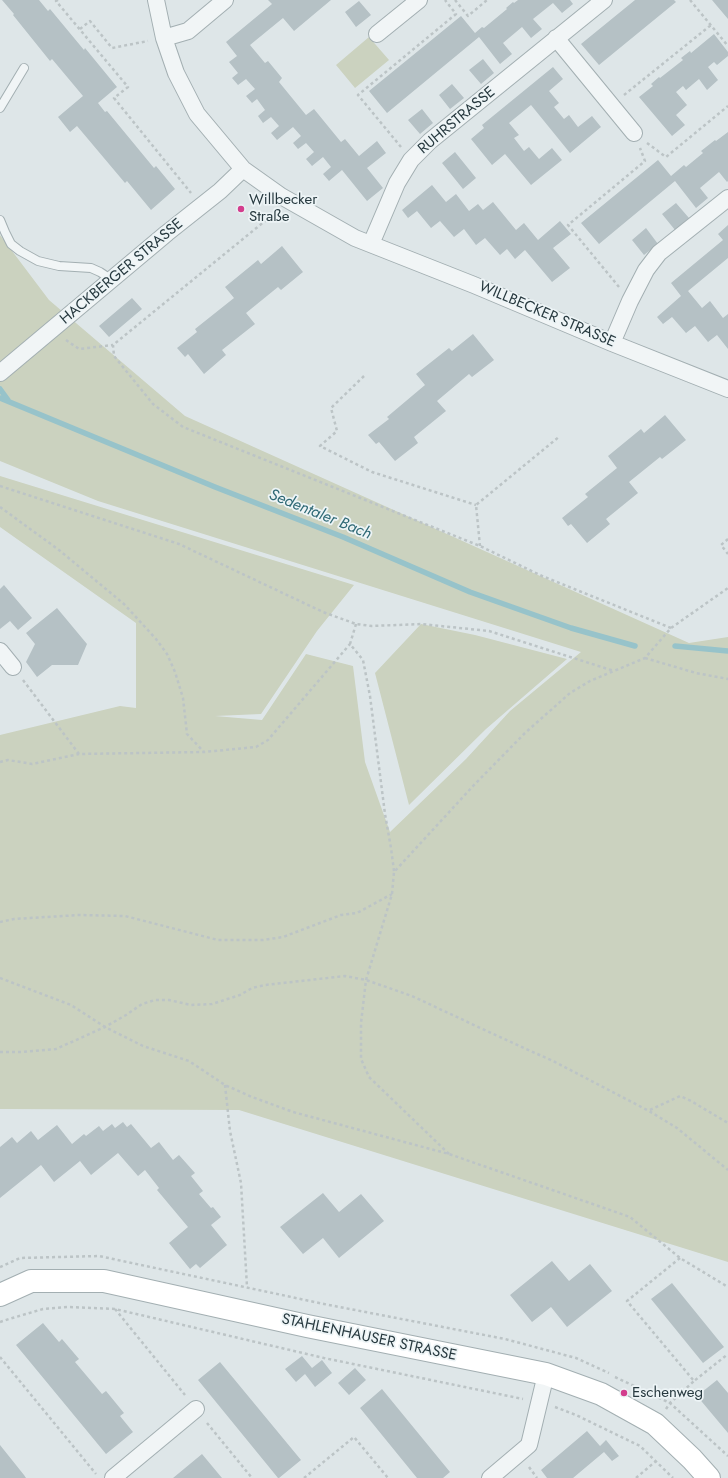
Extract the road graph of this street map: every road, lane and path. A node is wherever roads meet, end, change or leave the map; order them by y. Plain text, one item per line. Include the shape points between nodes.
1 (58, 0) edge
2 (156, 0) edge
3 (226, 0) edge
4 (419, 0) edge
5 (445, 0) edge
6 (455, 0) edge
7 (487, 0) edge
8 (604, 0) edge
9 (690, 0) edge
10 (711, 25) junction
11 (80, 29) junction
12 (378, 34) dead end
13 (164, 38) junction
14 (556, 38) junction
15 (728, 46) edge
16 (24, 68) dead end
17 (612, 105) junction
18 (728, 106) edge
19 (0, 108) edge
20 (634, 132) junction
21 (411, 160) junction
22 (243, 170) junction
23 (728, 198) edge
24 (289, 201) junction
25 (201, 206) junction
26 (0, 220) edge
27 (371, 244) junction
28 (112, 280) junction
29 (630, 301) junction
30 (46, 335) junction
31 (612, 343) junction
32 (113, 345) junction
33 (0, 373) edge
34 (364, 376) dead end
35 (728, 389) edge
36 (560, 436) dead end
37 (0, 486) edge
38 (476, 505) junction
39 (0, 507) edge
40 (728, 539) edge
41 (480, 546) junction
42 (728, 554) edge
43 (728, 588) edge
44 (356, 624) junction
45 (671, 628) junction
46 (350, 644) junction
47 (0, 651) edge
48 (645, 658) junction
49 (13, 667) joint
50 (615, 671) junction
51 (728, 679) edge
52 (204, 752) junction
53 (79, 754) junction
54 (0, 762) edge
55 (394, 872) junction
56 (392, 894) junction
57 (0, 922) edge
58 (0, 978) edge
59 (366, 980) junction
60 (104, 1027) junction
61 (0, 1052) edge
62 (225, 1085) junction
63 (649, 1111) junction
64 (728, 1123) edge
65 (449, 1154) junction
66 (728, 1170) edge
67 (680, 1258) junction
68 (728, 1286) edge
69 (0, 1294) edge
70 (115, 1309) junction
71 (244, 1312) junction
72 (0, 1322) edge
73 (728, 1354) edge
74 (0, 1357) edge
75 (546, 1374) junction
76 (694, 1381) junction
77 (540, 1402) junction
78 (670, 1403) dead end
79 (196, 1409) junction
80 (656, 1461) junction
81 (100, 1478) edge
82 (113, 1478) edge
83 (252, 1478) edge
84 (304, 1478) edge
85 (388, 1478) edge
86 (490, 1478) edge
87 (636, 1478) edge
88 (673, 1478) edge
89 (709, 1478) edge

1 - 11 path via 56,1
2 - 13 street, WILLBECKER STRASSE
3 - 13 street via 188,30
4 - 12 street
5 - 21 path via 456,14 358,95
6 - 7 path via 468,16
8 - 14 street, RUHRSTRASSE
9 - 10 path
10 - 15 path
10 - 17 path
11 - 13 path via 90,21 112,48
11 - 25 path via 128,87 114,98
13 - 22 street, WILLBECKER STRASSE via 176,73 197,114
14 - 17 street
14 - 21 street, RUHRSTRASSE via 430,141
16 - 19 lane
17 - 20 street
18 - 20 path via 666,157
20 - 29 path via 645,161 568,225
21 - 27 street, RUHRSTRASSE via 397,182
22 - 24 street, WILLBECKER STRASSE
22 - 25 street, HACKBERGER STRASSE
23 - 29 street via 660,253 646,270
24 - 27 street, WILLBECKER STRASSE via 355,238
24 - 32 path
25 - 28 street, HACKBERGER STRASSE
26 - 28 lane via 11,244 38,261 58,266 91,268
27 - 31 street, WILLBECKER STRASSE
28 - 30 street, HACKBERGER STRASSE
29 - 31 street
30 - 32 path via 79,349
30 - 33 street, HACKBERGER STRASSE
31 - 35 street, WILLBECKER STRASSE
32 - 41 path via 114,356 153,404 183,427
34 - 38 path via 331,408 337,431 320,446 372,472
36 - 38 path
37 - 44 path via 179,544 323,612
38 - 41 path
39 - 52 path via 59,550 124,604 156,639 167,654 175,672 183,698 187,734
40 - 42 path via 721,545
41 - 45 path via 542,576
43 - 45 path
44 - 46 path
44 - 50 path via 422,624 489,631
45 - 48 path
46 - 52 path via 268,740 256,746
46 - 55 path via 363,660 366,674
47 - 49 street
48 - 50 path
48 - 51 path via 696,673
49 - 53 path
50 - 55 path via 570,693 525,732
52 - 53 path
53 - 54 path via 32,764 8,760
55 - 56 path
56 - 57 path via 357,913 341,915 283,937 263,940 218,940 124,916 80,915
56 - 59 path
58 - 60 path via 71,1004
59 - 60 path via 346,976 265,985 212,1004 192,1005 155,1000 142,1004
59 - 63 path via 412,996 555,1062
59 - 65 path via 361,1023 361,1059 369,1077
60 - 61 path via 56,1049
60 - 62 path via 143,1046 188,1061
62 - 65 path via 293,1112
62 - 71 path via 230,1131 241,1183 248,1287
63 - 64 path via 680,1096
63 - 66 path via 677,1128
65 - 67 path via 630,1217
67 - 68 path
67 - 76 path via 627,1301
69 - 71 street, STAHLENHAUSER STRASSE via 31,1281 104,1281
70 - 72 path via 43,1309
70 - 77 path via 331,1359
70 - 79 path
71 - 75 street, STAHLENHAUSER STRASSE
73 - 76 path
74 - 81 path
75 - 77 street
75 - 89 street, STAHLENHAUSER STRASSE via 601,1394 655,1424
76 - 78 path
77 - 80 path via 576,1415 640,1446
77 - 86 street via 529,1445
79 - 82 street
79 - 83 path
80 - 87 path
80 - 88 path
84 - 85 path via 354,1437

